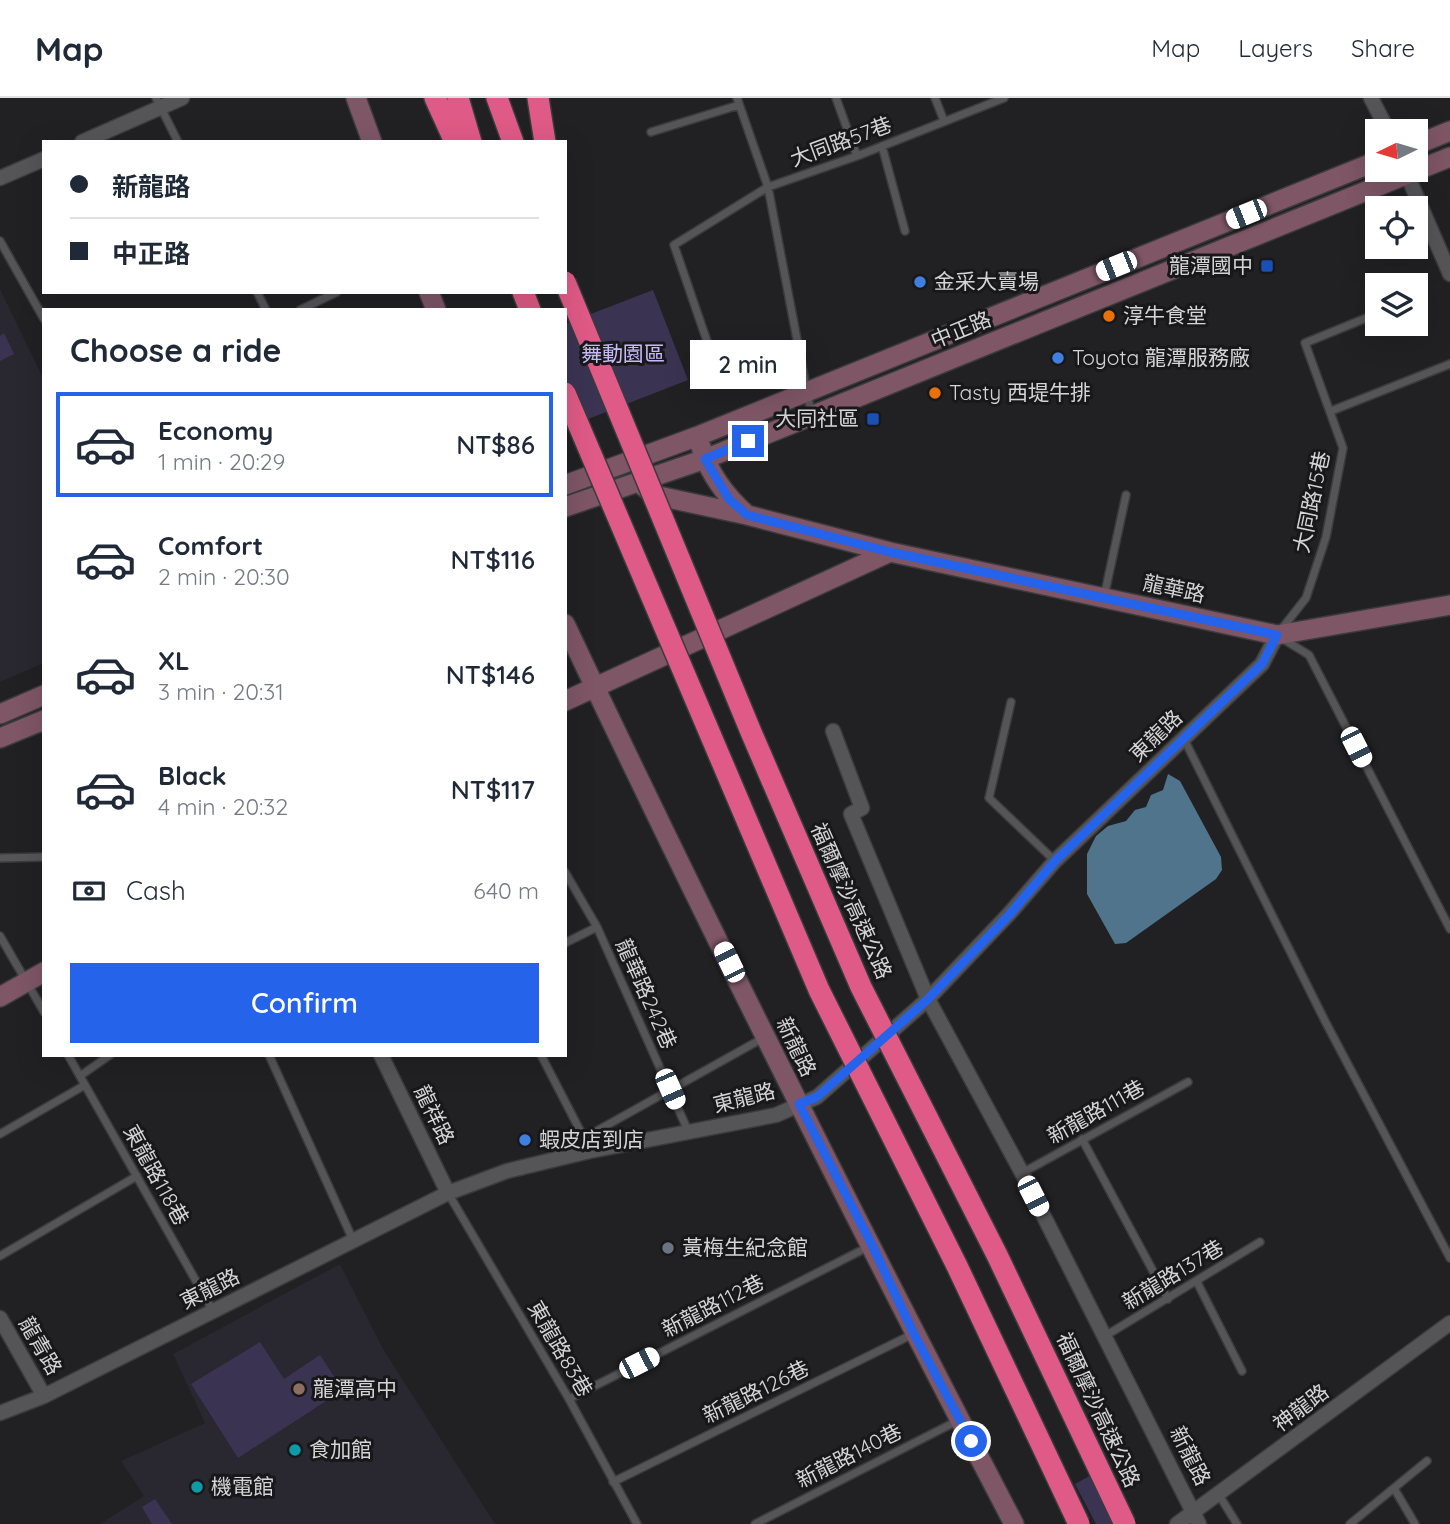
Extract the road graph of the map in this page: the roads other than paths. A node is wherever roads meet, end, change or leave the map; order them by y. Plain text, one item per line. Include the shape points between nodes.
1 (183, 98) edge
2 (356, 98) edge
3 (435, 98) edge
4 (458, 98) edge
5 (497, 98) edge
6 (538, 98) edge
7 (836, 98) edge
8 (935, 98) edge
9 (1004, 98) edge
10 (1371, 98) edge
11 (738, 102) edge
12 (158, 103) edge
13 (1382, 119) edge
14 (944, 121) junction
15 (1450, 131) edge
16 (651, 132) dead end
17 (86, 140) edge
18 (177, 140) edge
19 (371, 140) edge
20 (454, 140) edge
21 (470, 140) edge
22 (512, 140) edge
23 (545, 140) edge
24 (1428, 140) edge
25 (883, 146) junction
26 (857, 156) junction
27 (1450, 157) edge
28 (42, 160) edge
29 (1428, 164) edge
30 (1365, 165) edge
31 (0, 178) edge
32 (1382, 182) edge
33 (1410, 182) edge
34 (768, 187) junction
35 (905, 231) dead end
36 (0, 241) edge
37 (1450, 274) edge
38 (567, 287) edge
39 (333, 294) edge
40 (304, 308) edge
41 (42, 315) edge
42 (1365, 318) edge
43 (1450, 364) edge
44 (720, 379) dead end
45 (805, 392) junction
46 (567, 398) edge
47 (1331, 411) junction
48 (812, 415) junction
49 (698, 436) junction
50 (705, 459) junction
51 (630, 461) junction
52 (639, 482) junction
53 (567, 484) edge
54 (1126, 495) dead end
55 (567, 506) edge
56 (747, 515) junction
57 (890, 552) junction
58 (1104, 597) junction
59 (1450, 605) edge
60 (567, 628) edge
61 (1277, 635) junction
62 (595, 688) junction
63 (42, 696) edge
64 (567, 700) edge
65 (1011, 702) dead end
66 (0, 713) edge
67 (42, 721) edge
68 (833, 731) dead end
69 (0, 738) edge
70 (1184, 738) junction
71 (42, 857) edge
72 (0, 858) edge
73 (1055, 861) junction
74 (567, 875) edge
75 (597, 927) junction
76 (1450, 929) edge
77 (0, 936) edge
78 (567, 942) edge
79 (35, 977) edge
80 (0, 997) edge
81 (928, 999) junction
82 (42, 1004) edge
83 (766, 1037) junction
84 (69, 1057) edge
85 (107, 1057) edge
86 (270, 1057) edge
87 (383, 1057) edge
88 (542, 1057) edge
89 (80, 1076) junction
90 (1188, 1082) dead end
91 (85, 1086) junction
92 (670, 1089) junction
93 (799, 1104) junction
94 (689, 1133) junction
95 (0, 1134) edge
96 (1082, 1139) junction
97 (587, 1144) junction
98 (1022, 1173) junction
99 (137, 1176) junction
100 (448, 1193) junction
101 (353, 1241) junction
102 (1260, 1242) dead end
103 (872, 1245) junction
104 (0, 1256) edge
105 (1450, 1258) edge
106 (1197, 1282) junction
107 (1168, 1299) junction
108 (213, 1311) junction
109 (0, 1318) edge
110 (1450, 1323) edge
111 (914, 1334) junction
112 (1104, 1336) junction
113 (1242, 1371) dead end
114 (44, 1396) junction
115 (569, 1399) junction
116 (0, 1413) edge
117 (960, 1420) junction
118 (1427, 1461) dead end
119 (613, 1482) junction
120 (1395, 1490) junction
121 (1219, 1495) junction
122 (1196, 1518) edge
123 (637, 1524) edge
124 (755, 1524) edge
125 (1014, 1524) edge
126 (1079, 1524) edge
127 (1125, 1524) edge
128 (1177, 1524) edge
129 (1237, 1524) edge
130 (1350, 1524) edge
131 (1415, 1524) edge

1 - 12 street
2 - 19 street
3 - 20 highway
4 - 21 highway
5 - 22 highway
6 - 23 highway
7 - 26 lane
8 - 14 lane
9 - 14 lane, 大同路57巷
10 - 13 street
11 - 16 lane
11 - 34 lane
12 - 17 street
12 - 18 lane
14 - 25 lane, 大同路57巷
15 - 24 street
25 - 26 lane, 大同路57巷
25 - 35 lane
26 - 34 lane, 大同路57巷
27 - 29 street, 中正路
28 - 31 street
30 - 45 street, 中正路
32 - 48 street, 中正路
33 - 37 street
34 - 44 lane, 大同路57巷 via 674,245
34 - 45 lane
36 - 41 lane
38 - 127 highway, 福爾摩沙高速公路, bridge via 861,987 997,1255
39 - 40 lane
42 - 47 lane, 大同路15巷 via 1305,343
43 - 47 lane
45 - 48 lane
45 - 49 street, 中正路
46 - 126 highway, bridge via 820,990
47 - 61 lane, 大同路15巷 via 1343,448 1326,537 1306,598
48 - 50 street, 中正路
49 - 50 street
49 - 51 street, 中正路
50 - 52 street, 中正路
50 - 56 street via 729,499
51 - 52 street
51 - 53 street, 中正路
52 - 55 street, 中正路
52 - 56 street, 龍華路 via 654,495
54 - 58 lane
56 - 57 street, 龍華路
57 - 58 street, 龍華路
57 - 62 street
58 - 61 street, 龍華路
59 - 61 street, 龍華路
60 - 62 street, 新龍路
61 - 70 street, 東龍路 via 1262,664
61 - 76 lane via 1309,655
62 - 64 street
62 - 83 street, 新龍路
63 - 66 street
65 - 73 lane via 989,798
67 - 69 street
68 - 81 street, 新龍路 via 862,808 851,814
70 - 73 street, 東龍路
70 - 105 lane
71 - 72 lane
73 - 81 street, 東龍路
74 - 75 lane, 龍華路242巷
75 - 78 lane
75 - 92 lane, 龍華路242巷
77 - 79 lane
79 - 80 street
79 - 82 lane
81 - 93 street, 東龍路 via 817,1097
81 - 98 street, 新龍路
83 - 92 lane
83 - 93 street, 新龍路
84 - 89 lane, 東龍路118巷
85 - 89 lane
86 - 101 lane
87 - 100 street, 龍祥路
88 - 97 lane
89 - 91 lane, 東龍路118巷
90 - 96 lane, 新龍路111巷
91 - 95 lane
91 - 99 lane, 東龍路118巷
92 - 94 lane, 龍華路242巷
92 - 97 lane
93 - 94 street, 東龍路 via 776,1115
93 - 103 street, 新龍路
94 - 97 street, 東龍路
96 - 98 lane, 新龍路111巷
96 - 107 lane
97 - 100 street, 東龍路
98 - 112 street, 新龍路
99 - 104 lane
99 - 108 lane, 東龍路118巷
100 - 101 street, 東龍路
100 - 115 lane, 東龍路83巷
101 - 108 street, 東龍路
102 - 106 lane, 新龍路137巷
103 - 111 street, 新龍路
103 - 115 lane, 新龍路112巷
106 - 107 lane, 新龍路137巷
106 - 113 lane
107 - 112 lane, 新龍路137巷
108 - 114 street, 東龍路
109 - 114 street, 龍青路
110 - 121 street, 神龍路
111 - 117 street, 新龍路
111 - 119 lane, 新龍路126巷
112 - 122 street, 新龍路
114 - 116 street, 東龍路
115 - 119 lane, 東龍路83巷
117 - 124 lane, 新龍路140巷
117 - 125 street, 新龍路
118 - 120 lane
119 - 123 lane, 東龍路83巷
120 - 130 lane
120 - 131 lane
121 - 122 street, 神龍路
121 - 129 lane
122 - 128 street, 神龍路

